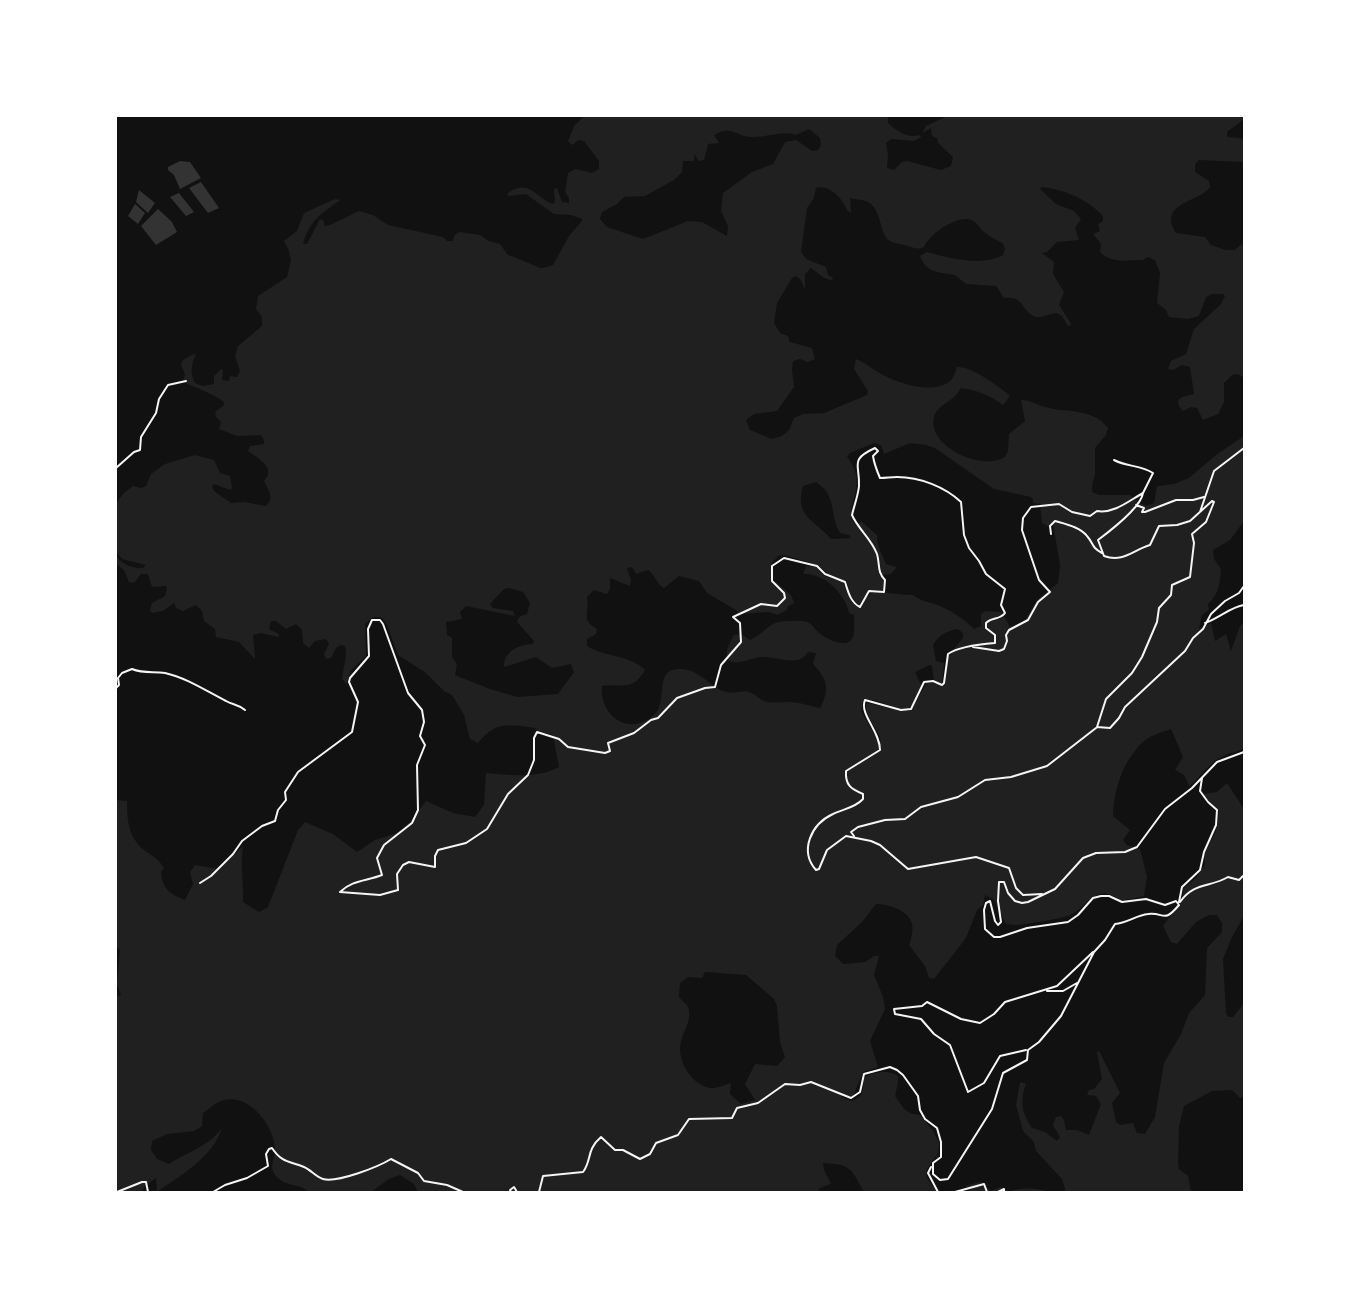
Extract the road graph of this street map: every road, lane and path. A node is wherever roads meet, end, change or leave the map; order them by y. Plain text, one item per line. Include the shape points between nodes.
1 (186, 381) dead end
2 (1244, 448) edge
3 (1114, 460) dead end
4 (116, 468) edge
5 (1143, 493) junction
6 (1204, 497) junction
7 (1135, 505) junction
8 (1200, 513) junction
9 (1051, 534) dead end
10 (1103, 554) junction
11 (1244, 586) edge
12 (1244, 605) edge
13 (1204, 623) junction
14 (972, 646) junction
15 (116, 688) edge
16 (245, 709) dead end
17 (1097, 727) junction
18 (1244, 752) edge
19 (1202, 778) junction
20 (856, 837) junction
21 (1244, 875) edge
22 (200, 883) dead end
23 (1042, 894) junction
24 (1179, 903) junction
25 (1094, 951) junction
26 (1077, 983) junction
27 (1046, 991) junction
28 (1028, 1050) junction
29 (932, 1166) junction
30 (117, 1192) edge
31 (148, 1192) edge
32 (196, 1192) edge
33 (201, 1192) edge
34 (213, 1192) edge
35 (463, 1192) edge
36 (512, 1192) edge
37 (517, 1192) edge
38 (539, 1192) edge
39 (938, 1192) edge
40 (955, 1192) edge
41 (987, 1192) edge
42 (998, 1192) edge
43 (1004, 1192) edge

1 - 4 street via 168,385 141,437 141,450
2 - 6 street via 1214,471
3 - 5 street via 1153,473
5 - 7 street
5 - 14 street via 1115,509 1090,516 1059,504 1031,506 1022,530 1039,580 1050,592 1028,620 1009,631 1004,649
6 - 7 street via 1175,500 1145,512
6 - 8 street
7 - 10 street via 1098,540
8 - 10 street via 1177,525 1159,526 1150,545 1127,556 1115,559
8 - 17 street via 1214,502 1206,522 1192,534 1190,577 1172,585 1142,657 1106,699
9 - 10 street via 1055,521 1071,526
11 - 13 street
12 - 13 street
13 - 17 street via 1185,651 1110,727
14 - 20 street via 948,654 944,683 924,682 911,709 865,700 863,710 879,738 880,750 846,771 847,785 863,794 863,799 834,813 812,834 806,848 811,865 819,869 827,850 841,838
14 - 22 street via 995,643 986,623 1005,613 1001,605 1005,589 986,574 969,548 961,502 924,481 880,478 873,456 878,451 872,449 857,462 859,490 852,515 877,555 884,592 869,592 860,607 852,601 845,582 817,566 784,558 776,562 772,581 785,598 777,606 761,604 733,617 740,623 741,642 721,665 715,687 677,698 658,718 608,743 610,751 605,753 568,747 537,732 527,775 508,794 486,829 466,843 438,850 435,867 402,864 398,890 380,895 340,892 382,875 377,858 384,845 412,823 418,810 417,765 425,746 420,736 422,710 408,693 383,624 372,620 369,656 349,682 358,702 352,732 298,772 275,821 242,841
15 - 16 street via 122,673 132,669 159,672
17 - 20 street via 1047,766 985,780 958,797 921,807 905,819 858,827 851,832
18 - 19 street via 1217,762
19 - 23 street via 1165,808 1141,844 1125,852 1083,858 1055,888
19 - 24 street via 1200,791 1218,817 1199,870 1182,887
20 - 23 street via 880,845 908,869 985,859 1009,868 1023,895
21 - 24 street via 1239,880 1228,877 1191,889
23 - 24 street via 1018,902 1004,882 999,882 1001,922 995,921 988,901 984,910 987,932 1000,937 1062,924 1101,896 1122,902
24 - 25 street via 1167,916 1149,914 1115,924
25 - 26 street
25 - 27 street
26 - 27 street via 1063,991
26 - 28 street via 1061,1016
27 - 28 street via 1005,1002 980,1023 968,1022 930,1002 894,1009 895,1014 921,1019 950,1045 968,1092 984,1083 1000,1056
28 - 29 street via 1027,1059 1003,1073 992,1109 947,1179 933,1174
29 - 38 street via 941,1157 937,1128 925,1119 912,1086 890,1068 864,1074 860,1092 851,1098 811,1082 785,1083 758,1103 737,1108 732,1118 689,1119 678,1135 656,1143 650,1154 640,1158 615,1150 601,1137 583,1172 543,1176
29 - 39 street via 928,1173
30 - 31 street via 142,1182
32 - 33 street
34 - 35 street via 268,1166 269,1149 279,1159 307,1168 322,1179 369,1171 391,1159 424,1181
36 - 37 street via 514,1187
40 - 41 street via 980,1184
42 - 43 street

